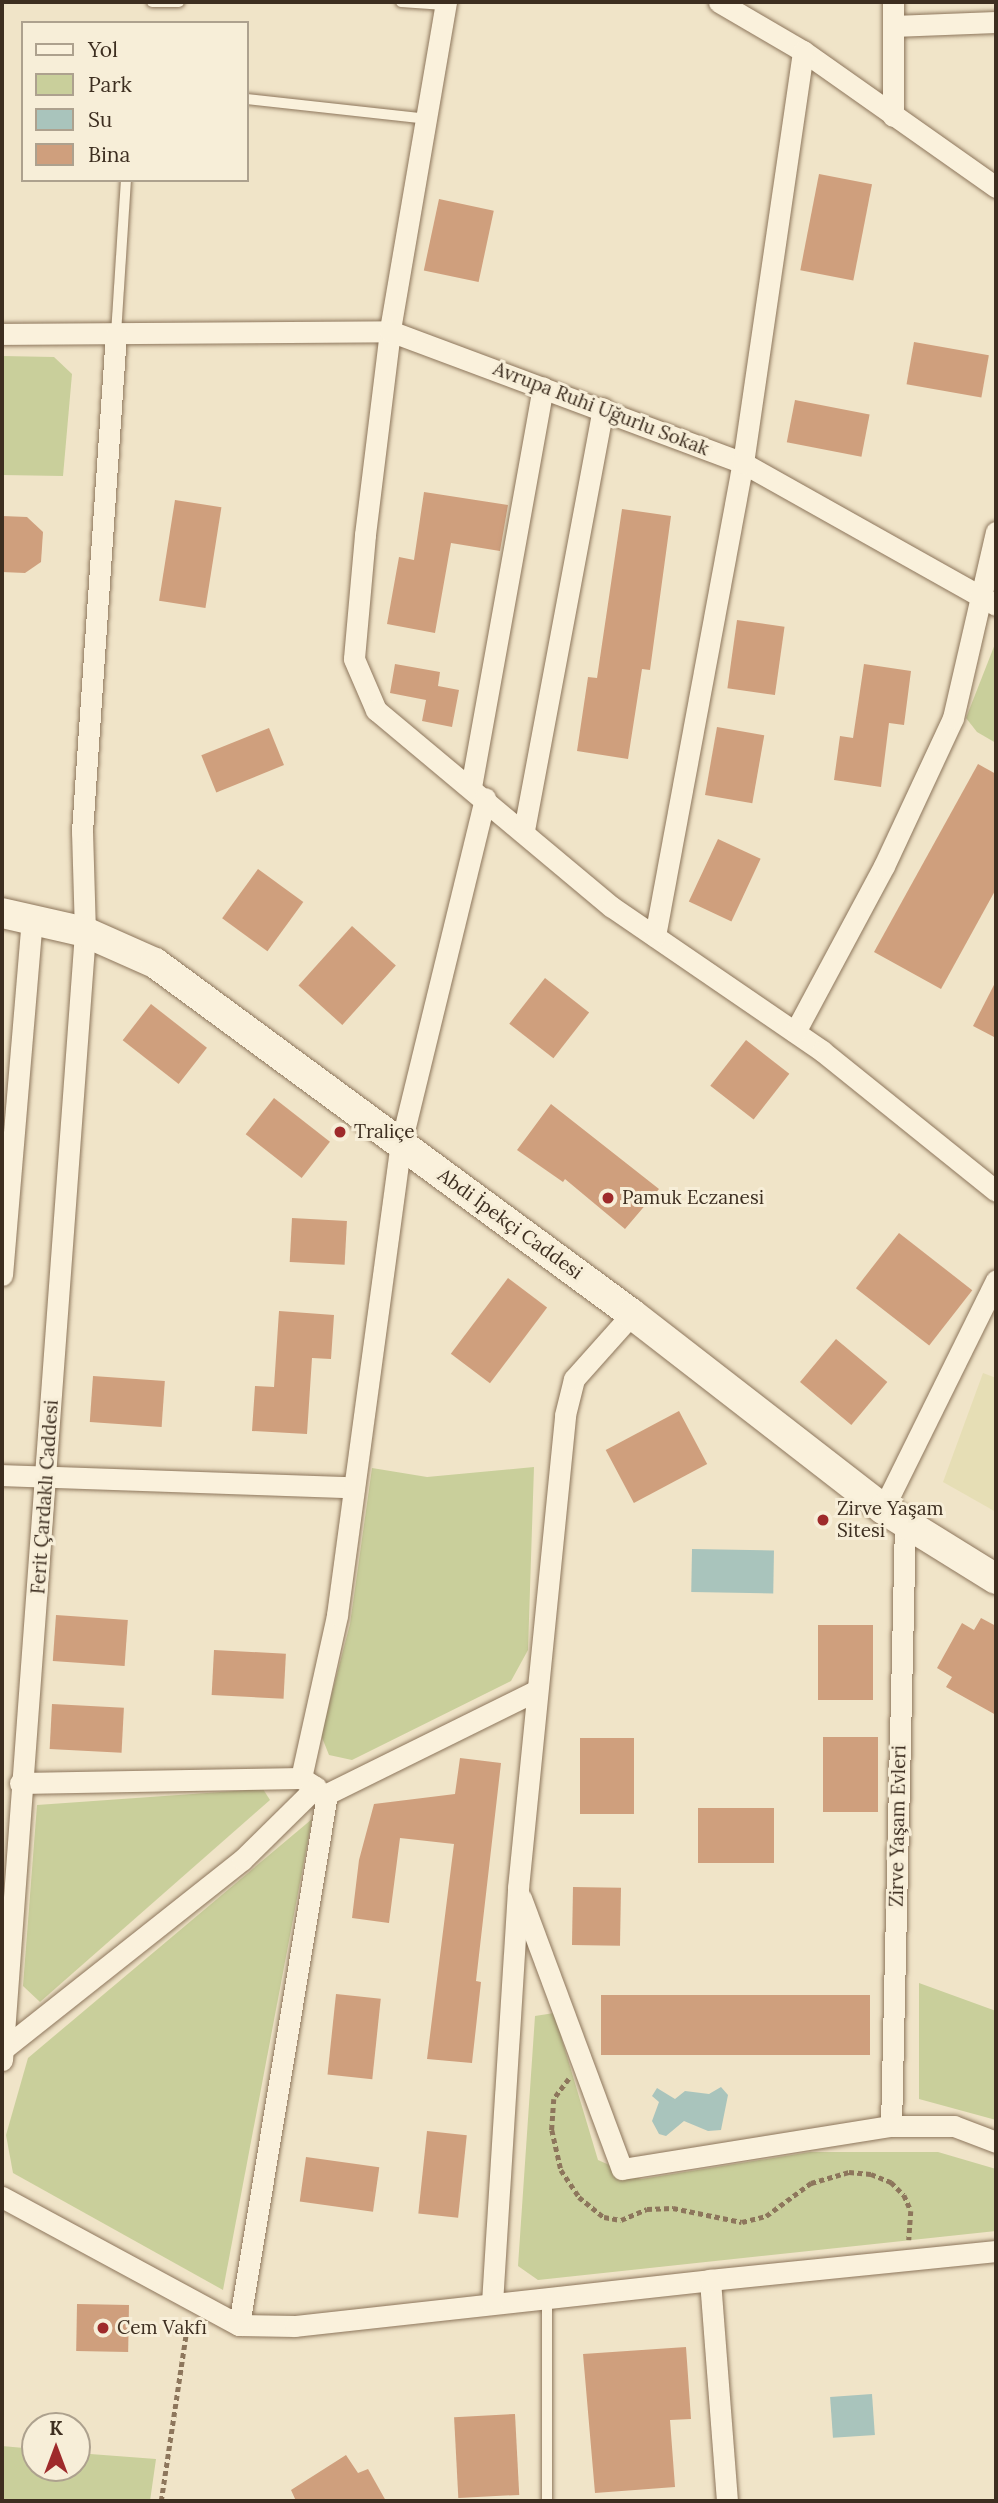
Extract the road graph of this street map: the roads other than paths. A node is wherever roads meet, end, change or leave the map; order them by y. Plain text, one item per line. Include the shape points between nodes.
1 (152, 2) edge
2 (179, 2) edge
3 (401, 2) edge
4 (719, 2) edge
5 (893, 2) edge
6 (445, 3) edge
7 (996, 22) edge
8 (893, 26) junction
9 (803, 51) junction
10 (248, 99) edge
11 (893, 116) junction
12 (428, 119) junction
13 (126, 182) edge
14 (996, 187) edge
15 (390, 331) junction
16 (2, 334) edge
17 (116, 334) junction
18 (543, 387) junction
19 (603, 408) junction
20 (743, 463) junction
21 (996, 532) edge
22 (990, 601) edge
23 (478, 793) junction
24 (524, 830) junction
25 (2, 913) edge
26 (32, 920) junction
27 (85, 932) junction
28 (655, 936) junction
29 (795, 1032) junction
30 (7, 1143) edge
31 (401, 1143) junction
32 (996, 1191) edge
33 (2, 1275) edge
34 (996, 1279) edge
35 (632, 1314) junction
36 (2, 1475) edge
37 (47, 1475) junction
38 (354, 1487) junction
39 (894, 1517) junction
40 (996, 1579) edge
41 (537, 1690) junction
42 (20, 1783) junction
43 (315, 1786) junction
44 (518, 1888) junction
45 (2, 2052) edge
46 (891, 2126) junction
47 (996, 2142) edge
48 (2, 2197) edge
49 (996, 2251) edge
50 (710, 2280) junction
51 (547, 2297) junction
52 (492, 2303) junction
53 (239, 2325) junction
54 (547, 2501) edge
55 (727, 2501) edge

1 - 2 lane
3 - 6 lane
4 - 9 street
5 - 8 street
6 - 12 street
7 - 8 street
8 - 11 street
9 - 11 street
9 - 20 street
10 - 12 lane
11 - 14 street
12 - 15 street
13 - 17 lane
15 - 17 street
15 - 18 street, Avrupa Ruhi Uğurlu Sokak
15 - 23 street via 354,659 376,710
16 - 17 street
17 - 27 street, Ferit Çardaklı Caddesi via 82,832
18 - 19 street, Avrupa Ruhi Uğurlu Sokak
18 - 23 street
19 - 20 street, Avrupa Ruhi Uğurlu Sokak
19 - 24 street
20 - 22 street, Avrupa Ruhi Uğurlu Sokak
20 - 28 street
21 - 22 street
22 - 29 street via 953,718 884,866
23 - 24 street
23 - 31 street
24 - 28 street via 612,907
25 - 26 main road, Abdi İpekçi Caddesi
26 - 27 main road, Abdi İpekçi Caddesi
26 - 30 street
27 - 31 main road, Abdi İpekçi Caddesi via 155,963
27 - 37 street, Ferit Çardaklı Caddesi
28 - 29 street
29 - 32 street
30 - 33 street
31 - 35 main road, Abdi İpekçi Caddesi
31 - 38 street
34 - 39 street
35 - 39 main road, Abdi İpekçi Caddesi
35 - 41 street via 574,1379
36 - 37 street
37 - 38 street
37 - 42 street, Ferit Çardaklı Caddesi
38 - 43 street
39 - 40 main road, Abdi İpekçi Caddesi
39 - 46 street, Zirve Yaşam Evleri
41 - 43 street
41 - 44 street
42 - 43 street
42 - 45 street, Ferit Çardaklı Caddesi
43 - 45 street via 242,1860
43 - 53 street
44 - 46 street via 622,2169
44 - 52 street
46 - 47 street via 954,2126
48 - 53 street
49 - 50 street
50 - 51 street
50 - 55 street
51 - 52 street
51 - 54 lane
52 - 53 street via 295,2326

